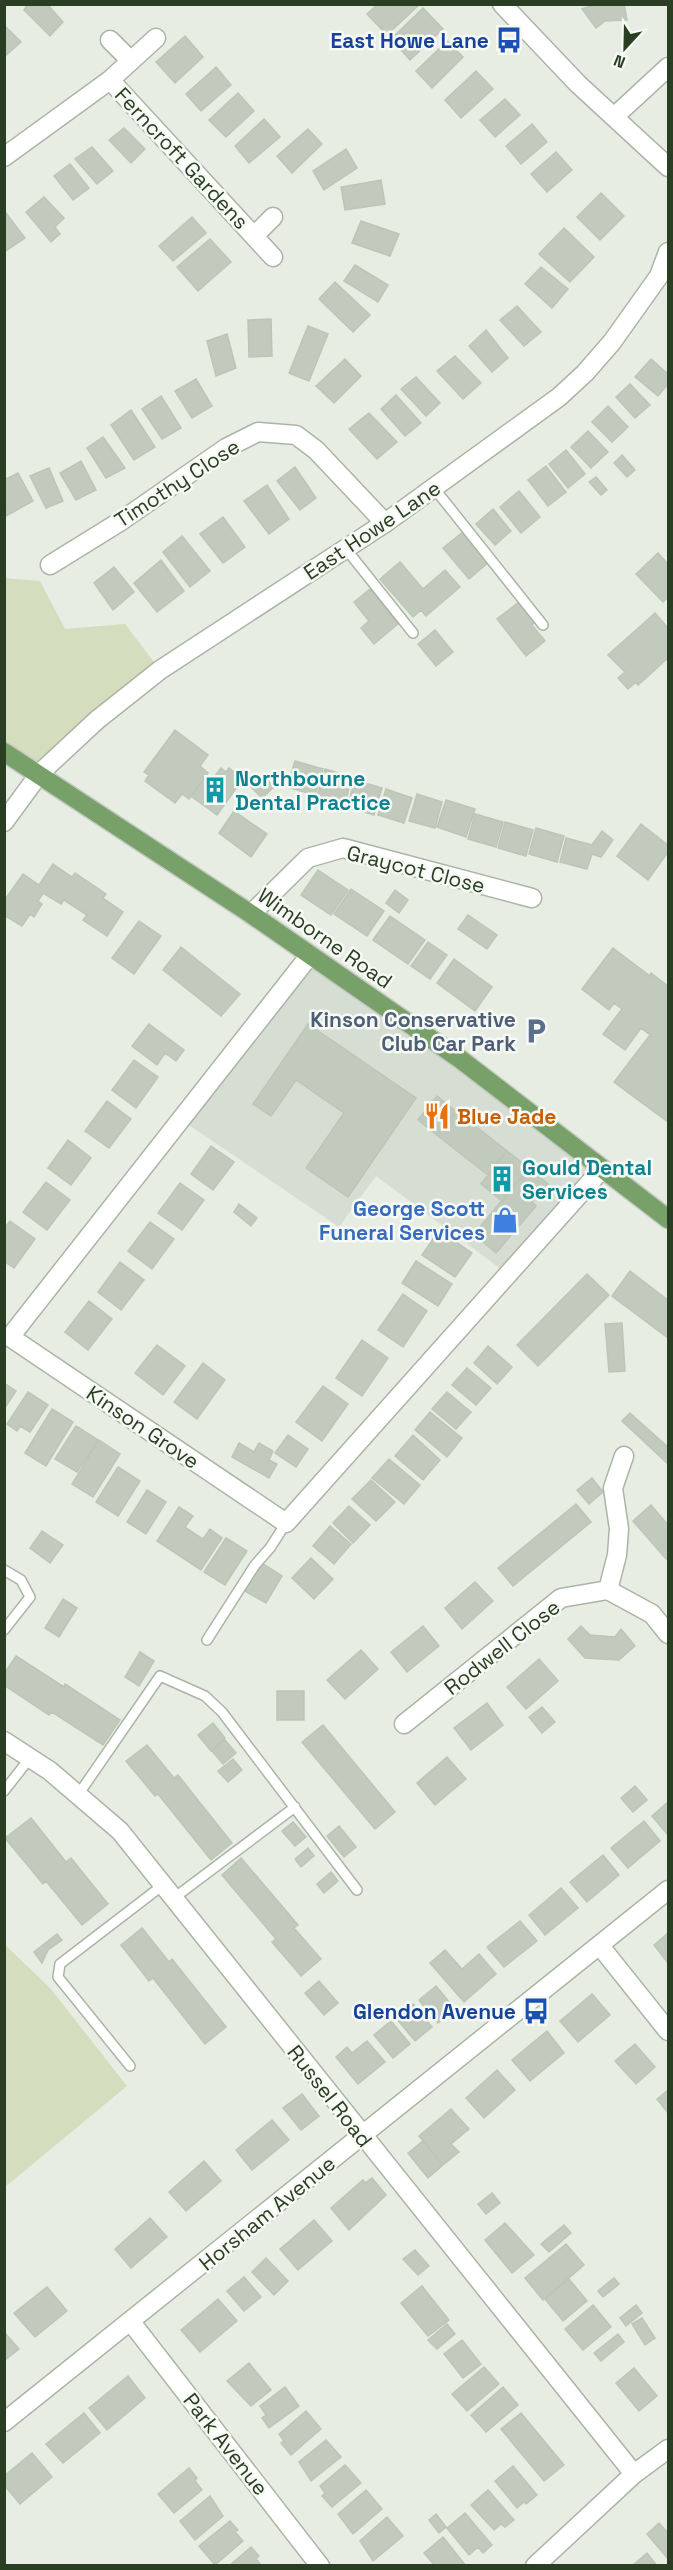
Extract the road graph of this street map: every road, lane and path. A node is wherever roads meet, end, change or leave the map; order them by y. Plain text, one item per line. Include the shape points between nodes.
1 (502, 4) edge
2 (156, 39) dead end
3 (110, 40) dead end
4 (131, 61) junction
5 (669, 67) edge
6 (110, 80) junction
7 (614, 117) junction
8 (4, 157) edge
9 (669, 167) edge
10 (273, 217) dead end
11 (254, 236) junction
12 (669, 252) edge
13 (273, 257) dead end
14 (434, 488) junction
15 (385, 523) junction
16 (346, 549) junction
17 (50, 565) dead end
18 (543, 625) dead end
19 (413, 633) dead end
20 (4, 752) edge
21 (40, 773) junction
22 (4, 822) edge
23 (532, 898) dead end
24 (251, 914) junction
25 (310, 955) junction
26 (602, 1169) junction
27 (669, 1219) edge
28 (7, 1336) edge
29 (624, 1456) dead end
30 (286, 1523) junction
31 (4, 1570) edge
32 (608, 1590) junction
33 (4, 1630) edge
34 (669, 1634) edge
35 (207, 1640) dead end
36 (404, 1724) dead end
37 (4, 1741) edge
38 (30, 1758) junction
39 (4, 1791) edge
40 (78, 1795) junction
41 (296, 1808) junction
42 (357, 1890) dead end
43 (669, 1890) edge
44 (168, 1892) junction
45 (600, 1946) junction
46 (669, 2031) edge
47 (130, 2066) dead end
48 (362, 2136) junction
49 (131, 2322) junction
50 (4, 2422) edge
51 (669, 2449) edge
52 (634, 2474) junction
53 (320, 2565) edge
54 (535, 2565) edge

1 - 7 street
2 - 4 street
3 - 4 street
4 - 6 street
5 - 7 street
6 - 8 street
6 - 11 street, Ferncroft Gardens
7 - 9 street
10 - 11 street, Ferncroft Gardens
11 - 13 street, Ferncroft Gardens
12 - 14 street, East Howe Lane via 659,276 585,373 531,419
14 - 15 street, East Howe Lane
14 - 18 lane
15 - 16 street, East Howe Lane
15 - 17 street, Timothy Close via 316,450 296,435 258,432 226,448
16 - 19 lane
16 - 21 street, East Howe Lane via 160,670 97,720
20 - 21 main road, Wimborne Road
21 - 22 street, East Howe Lane
21 - 24 main road, Wimborne Road
23 - 24 street, Graycot Close via 343,848 308,858
24 - 25 main road, Wimborne Road
25 - 26 main road, Wimborne Road via 460,1059
25 - 28 street, Kinson Grove
26 - 27 main road, Wimborne Road
26 - 30 street
28 - 30 street, Kinson Grove
29 - 32 street via 613,1488 619,1529
30 - 35 lane
31 - 33 lane via 21,1580 30,1597
32 - 34 street via 652,1614
32 - 36 street, Rodwell Close via 561,1598
37 - 38 street, Russel Road
38 - 39 lane
38 - 40 street, Russel Road
40 - 41 lane via 160,1676 205,1696 222,1712
40 - 44 street, Russel Road via 120,1831
41 - 42 lane
41 - 44 lane
43 - 45 street, Horsham Avenue
44 - 47 lane via 60,1964 58,1977
44 - 48 street, Russel Road
45 - 46 street
45 - 48 street, Horsham Avenue
48 - 49 street, Horsham Avenue
48 - 52 street, Russel Road
49 - 50 street, Horsham Avenue
49 - 53 street, Park Avenue
51 - 52 street
52 - 54 street

